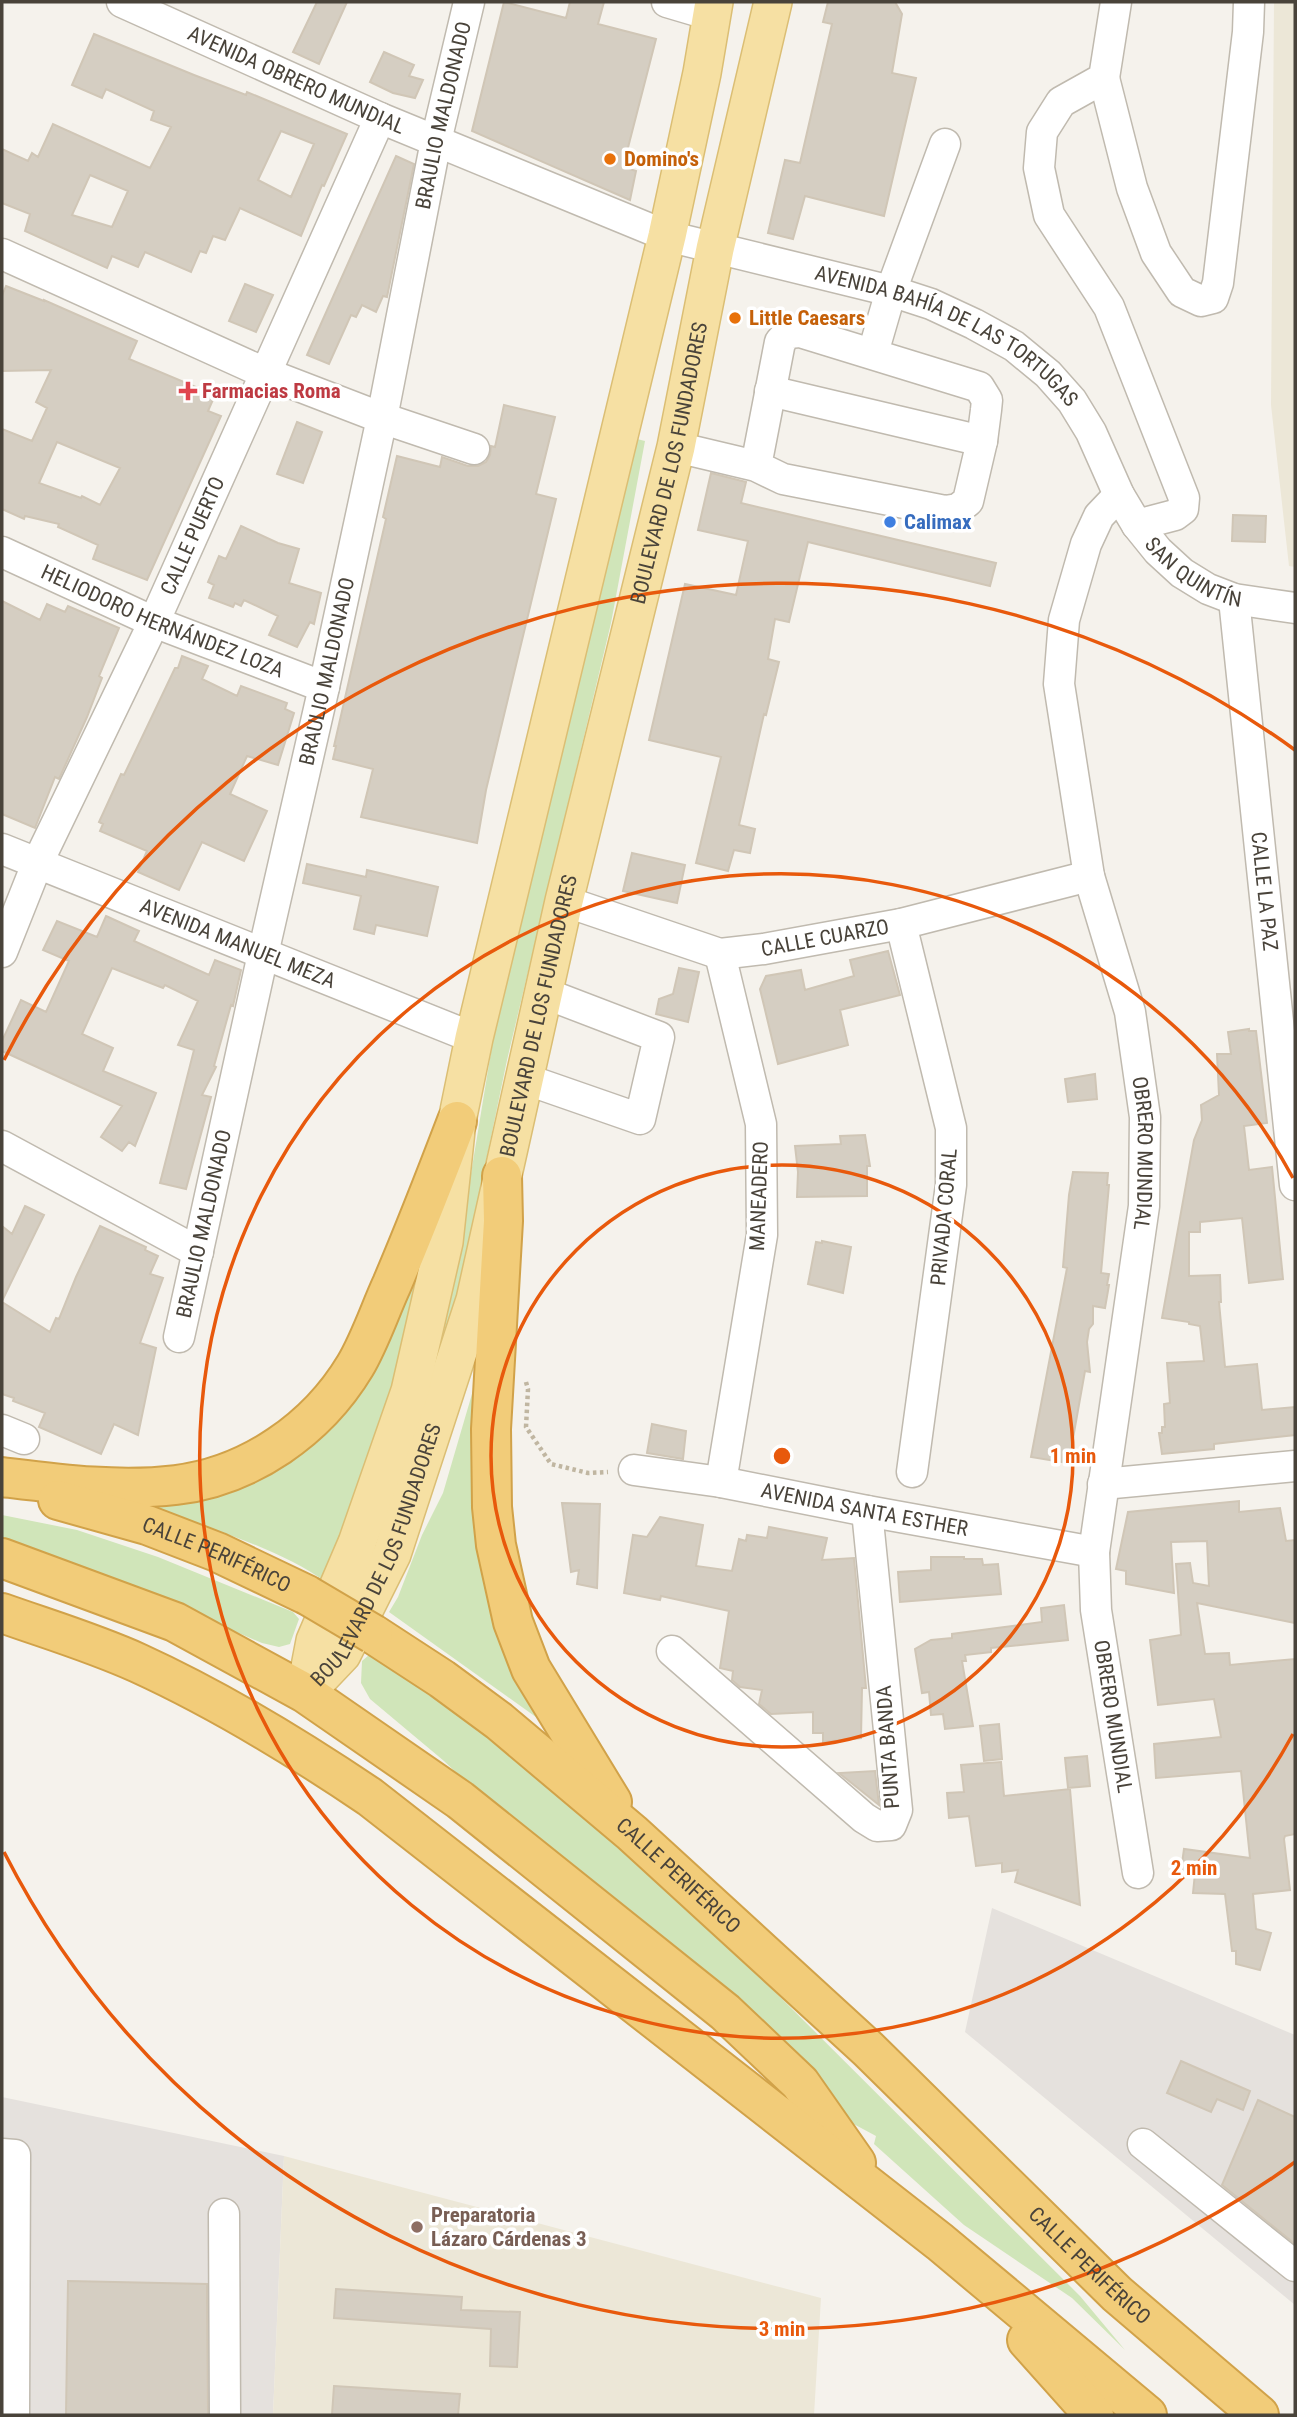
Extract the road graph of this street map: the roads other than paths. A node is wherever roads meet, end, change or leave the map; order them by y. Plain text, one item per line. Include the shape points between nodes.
1 (122, 2) edge
2 (470, 2) edge
3 (667, 2) edge
4 (773, 2) edge
5 (1116, 2) edge
6 (1249, 2) edge
7 (713, 8) edge
8 (1104, 78) junction
9 (380, 118) junction
10 (436, 141) junction
11 (945, 144) dead end
12 (667, 236) junction
13 (715, 249) junction
14 (2, 254) edge
15 (891, 290) junction
16 (873, 353) junction
17 (265, 373) junction
18 (771, 391) junction
19 (382, 418) junction
20 (982, 441) junction
21 (676, 447) junction
22 (474, 449) dead end
23 (756, 466) junction
24 (1119, 495) junction
25 (1137, 525) junction
26 (2, 552) edge
27 (1234, 599) junction
28 (1295, 608) edge
29 (153, 622) junction
30 (324, 687) junction
31 (2, 849) edge
32 (37, 864) junction
33 (1089, 876) junction
34 (564, 901) junction
35 (901, 924) junction
36 (2, 951) edge
37 (263, 954) junction
38 (720, 954) junction
39 (544, 993) junction
40 (474, 1038) junction
41 (525, 1079) junction
42 (457, 1121) junction
43 (2, 1146) edge
44 (502, 1176) junction
45 (1295, 1185) edge
46 (198, 1252) junction
47 (180, 1337) dead end
48 (1295, 1466) edge
49 (634, 1470) road end
50 (912, 1472) dead end
51 (2, 1477) edge
52 (721, 1482) junction
53 (1103, 1484) junction
54 (2, 1486) edge
55 (867, 1511) junction
56 (1094, 1552) junction
57 (2, 1558) edge
58 (2, 1613) edge
59 (672, 1651) dead end
60 (305, 1693) junction
61 (632, 1833) junction
62 (1138, 1873) dead end
63 (1143, 2144) dead end
64 (2, 2154) edge
65 (880, 2197) junction
66 (224, 2214) dead end
67 (940, 2242) junction
68 (1295, 2266) edge
69 (14, 2415) edge
70 (225, 2415) edge
71 (1094, 2415) edge
72 (1147, 2415) edge
73 (1259, 2415) edge

1 - 9 street, AVENIDA OBRERO MUNDIAL
2 - 10 street, BRAULIO MALDONADO
3 - 7 street
4 - 13 main road, BOULEVARD DE LOS FUNDADORES
5 - 8 street
6 - 8 street via 1213,298 1201,301 1182,292 1156,253 1132,188
7 - 12 main road, BOULEVARD DE LOS FUNDADORES
8 - 25 street via 1061,102 1042,132 1039,168 1049,215 1109,307 1184,498 1183,509 1175,515
9 - 10 street, AVENIDA OBRERO MUNDIAL
9 - 17 street, CALLE PUERTO
10 - 12 street, AVENIDA OBRERO MUNDIAL
10 - 19 street, BRAULIO MALDONADO
11 - 15 street
12 - 13 street, AVENIDA BAHÍA DE LAS TORTUGAS
12 - 40 main road, BOULEVARD DE LOS FUNDADORES
13 - 15 street, AVENIDA BAHÍA DE LAS TORTUGAS
13 - 21 main road, BOULEVARD DE LOS FUNDADORES
14 - 17 street
15 - 16 street
15 - 24 street, AVENIDA BAHÍA DE LAS TORTUGAS via 974,324 1014,346 1048,374 1091,432
16 - 18 street via 800,332 788,333 780,342
16 - 20 street via 979,387 986,400
17 - 19 street
17 - 29 street, CALLE PUERTO
18 - 20 street
18 - 23 street
19 - 22 street
19 - 30 street, BRAULIO MALDONADO
20 - 23 street via 968,501 946,511 783,479
21 - 23 street
21 - 34 main road, BOULEVARD DE LOS FUNDADORES
24 - 25 street, SAN QUINTÍN
24 - 33 street, OBRERO MUNDIAL via 1099,516 1086,544 1064,620 1059,684
25 - 27 street, SAN QUINTÍN via 1182,573
26 - 29 street, HELIODORO HERNÁNDEZ LOZA
27 - 28 street, SAN QUINTÍN
27 - 45 street, CALLE LA PAZ
29 - 30 street, HELIODORO HERNÁNDEZ LOZA
29 - 32 street, CALLE PUERTO
30 - 37 street, BRAULIO MALDONADO
31 - 32 street, AVENIDA MANUEL MEZA
32 - 36 street, CALLE PUERTO
32 - 37 street, AVENIDA MANUEL MEZA
33 - 35 street, CALLE CUARZO
33 - 53 street, OBRERO MUNDIAL via 1130,1012 1145,1117 1144,1206
34 - 38 street, CALLE CUARZO
34 - 39 main road, BOULEVARD DE LOS FUNDADORES
35 - 38 street, CALLE CUARZO
35 - 50 street, PRIVADA CORAL via 951,1128 947,1221
37 - 40 street, AVENIDA MANUEL MEZA
37 - 46 street, BRAULIO MALDONADO
38 - 52 street, MANEADERO via 761,1124 762,1235
39 - 41 main road, BOULEVARD DE LOS FUNDADORES
39 - 41 street via 659,1037 640,1119
40 - 42 main road, BOULEVARD DE LOS FUNDADORES
41 - 44 main road, BOULEVARD DE LOS FUNDADORES
42 - 51 highway via 412,1239 356,1365 328,1404 297,1432 259,1460 178,1485 130,1489
42 - 60 main road, BOULEVARD DE LOS FUNDADORES via 444,1242 410,1391 357,1543 314,1641
43 - 46 street
44 - 60 main road, BOULEVARD DE LOS FUNDADORES via 475,1300 392,1554 342,1654
44 - 61 highway via 491,1429 496,1545 513,1622 531,1669
46 - 47 street, BRAULIO MALDONADO
48 - 53 street
49 - 52 street, AVENIDA SANTA ESTHER
52 - 55 street, AVENIDA SANTA ESTHER
53 - 56 street, OBRERO MUNDIAL
54 - 61 highway, CALLE PERIFÉRICO, bridge via 147,1525 307,1595 442,1679
55 - 56 street, AVENIDA SANTA ESTHER
55 - 59 street, PUNTA BANDA via 897,1810 891,1825 877,1826 864,1818
56 - 62 street, OBRERO MUNDIAL via 1096,1610
57 - 60 highway via 175,1622
58 - 65 highway via 136,1662 230,1709 323,1765 577,1957
60 - 65 highway via 460,1800 725,2012 800,2083
61 - 73 highway, CALLE PERIFÉRICO via 868,2049 1117,2294
63 - 68 street
64 - 69 street via 15,2155
65 - 67 highway
66 - 70 street
67 - 71 highway
67 - 72 highway

